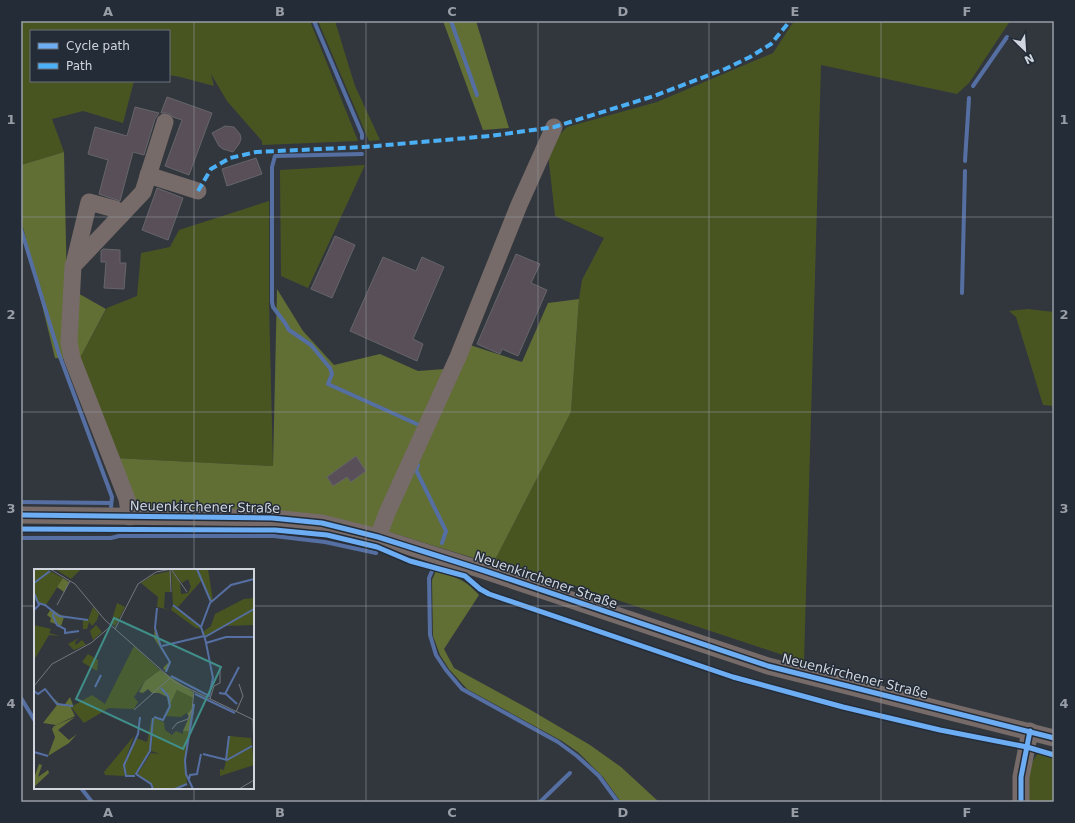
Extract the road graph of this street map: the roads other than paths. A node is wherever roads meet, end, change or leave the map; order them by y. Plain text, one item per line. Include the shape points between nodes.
1 (165, 122) dead end
2 (554, 127) dead end
3 (148, 175) junction
4 (198, 191) dead end
5 (121, 215) junction
6 (73, 266) junction
7 (21, 515) edge
8 (130, 517) junction
9 (378, 537) junction
10 (1030, 731) junction
11 (1054, 738) edge
12 (1021, 802) edge

1 - 3 street
2 - 9 street via 518,205 458,357
3 - 4 street
3 - 5 street via 143,192
5 - 6 street
5 - 6 street via 115,209 89,202
6 - 8 street via 69,342 72,358 127,499
7 - 8 street, Neuenkirchener Straße
8 - 9 street, Neuenkirchener Straße via 272,518 322,523
9 - 10 street, Neuenkirchener Straße via 768,666
10 - 11 street, Neuenkirchener Straße
10 - 12 street via 1021,777

